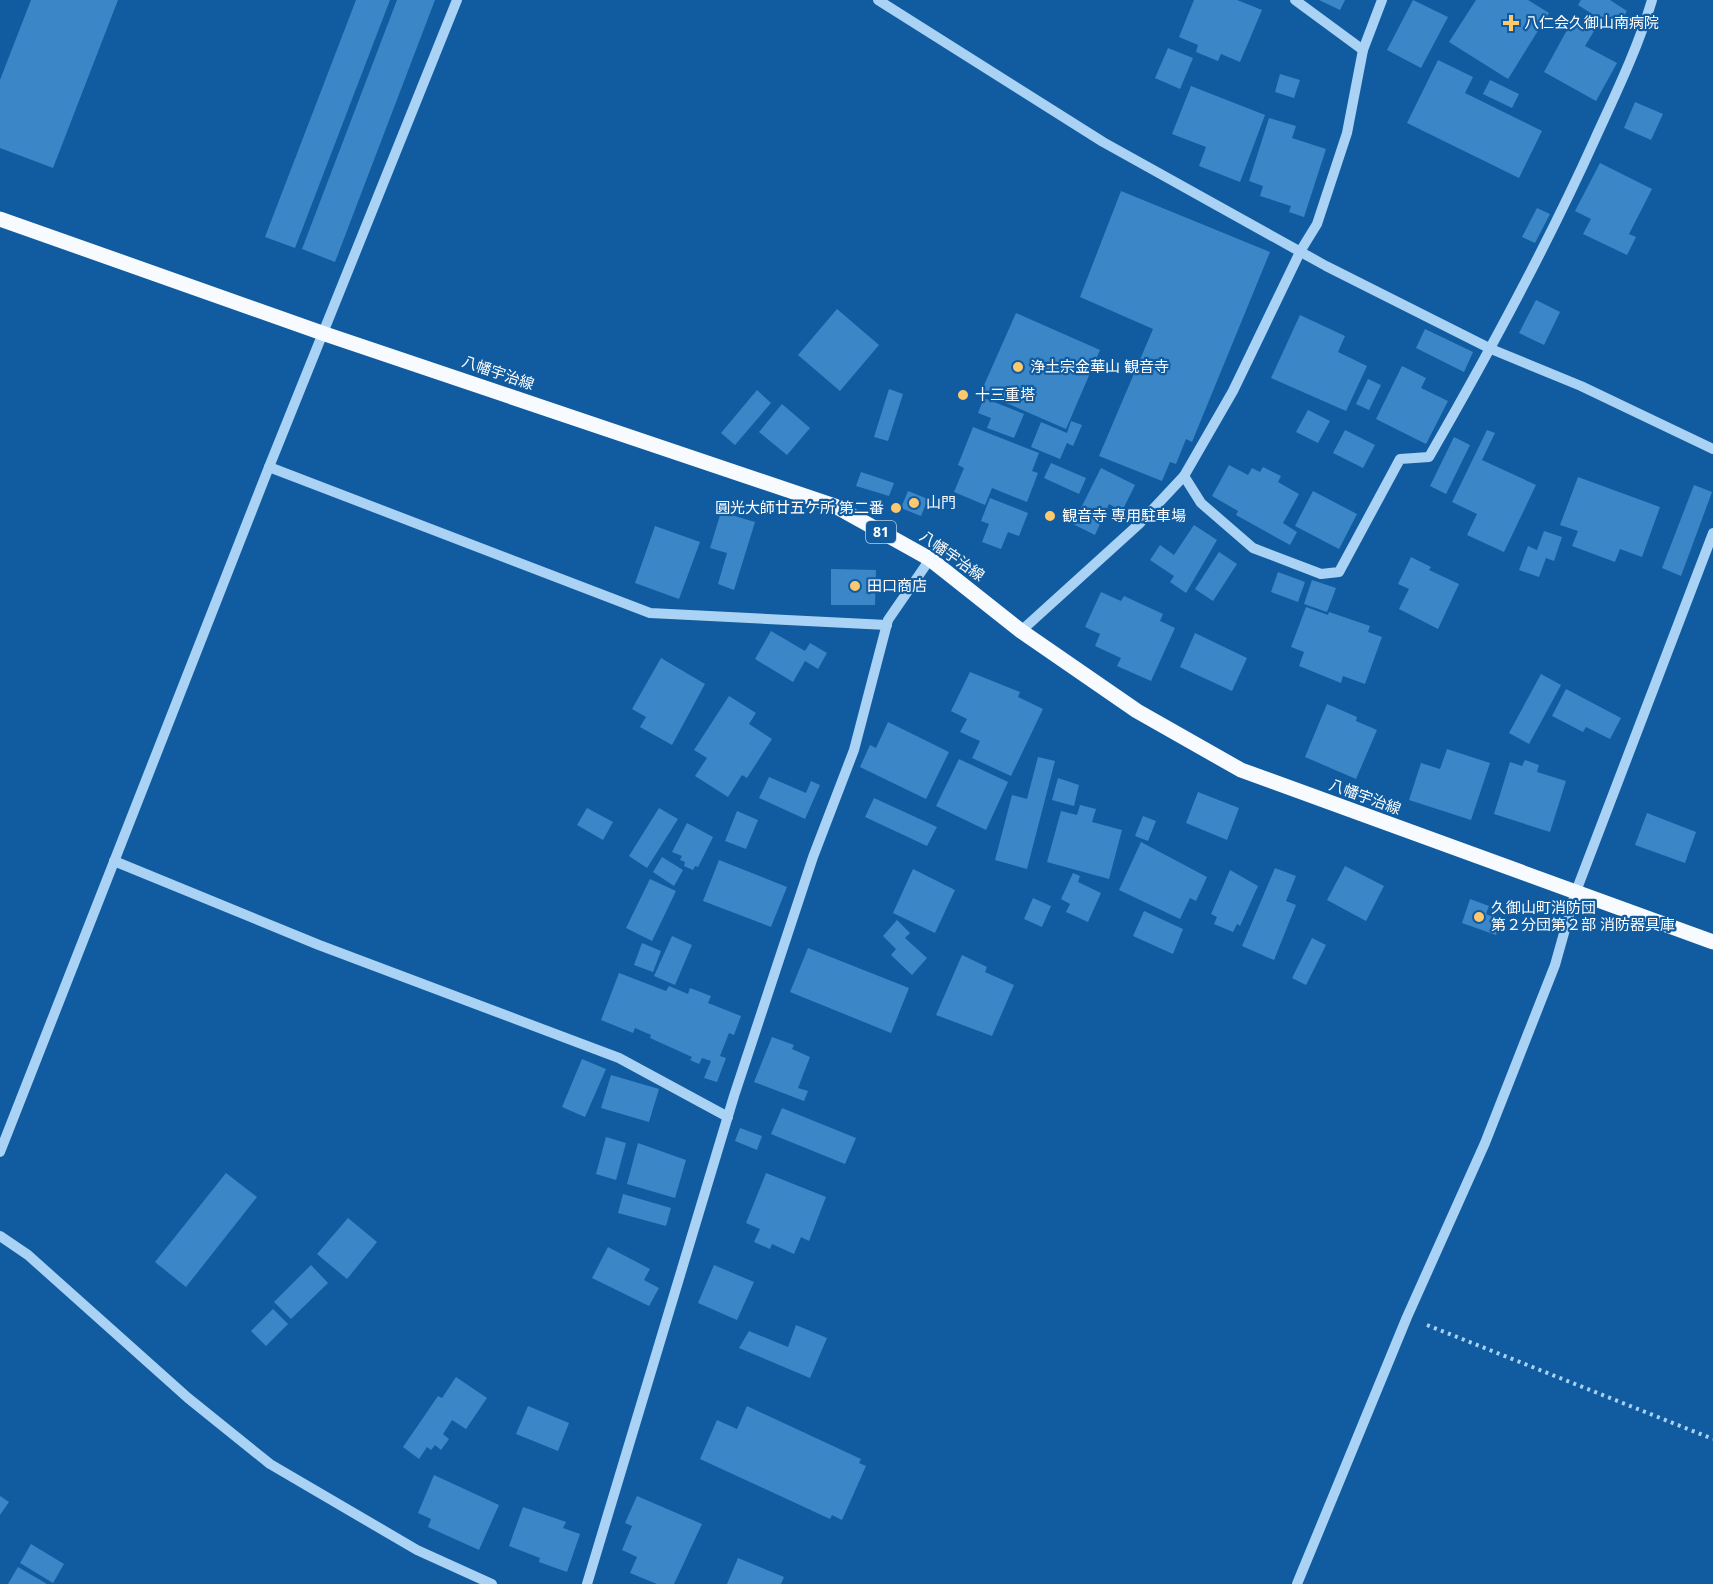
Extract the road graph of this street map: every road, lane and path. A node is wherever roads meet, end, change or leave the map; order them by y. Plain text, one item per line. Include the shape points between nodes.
1 (457, 0) edge
2 (878, 0) edge
3 (1295, 0) edge
4 (1382, 0) edge
5 (1652, 0) edge
6 (1363, 50) junction
7 (0, 219) edge
8 (1301, 250) junction
9 (325, 334) junction
10 (1491, 349) junction
11 (1713, 449) edge
12 (269, 467) junction
13 (1184, 476) junction
14 (1713, 533) edge
15 (930, 559) junction
16 (887, 625) junction
17 (1021, 631) junction
18 (114, 861) junction
19 (1575, 894) junction
20 (1713, 942) edge
21 (728, 1117) junction
22 (0, 1152) edge
23 (0, 1236) edge
24 (1407, 1317) junction
25 (1713, 1439) edge
26 (492, 1584) edge
27 (587, 1584) edge
28 (1297, 1584) edge

1 - 9 street
2 - 8 street via 1103,142
3 - 6 street
4 - 6 street
5 - 10 street via 1641,37 1563,211
6 - 8 street via 1347,133 1317,224
7 - 9 main road, 八幡宇治線 / 81
8 - 10 street
8 - 13 street via 1233,391
9 - 12 street
9 - 15 main road, 八幡宇治線 / 81 via 835,506
10 - 11 street via 1581,386
10 - 13 street via 1429,458 1400,459 1339,572 1321,574 1253,548 1202,503
12 - 16 street via 650,613
12 - 18 street
13 - 17 street via 1138,524
14 - 19 street
15 - 16 street
15 - 17 main road, 八幡宇治線 / 81
16 - 21 street via 854,750 813,857
17 - 19 main road, 八幡宇治線 / 81 via 1137,711 1241,770
18 - 21 street via 319,945 619,1058
18 - 22 street
19 - 20 main road, 八幡宇治線 / 81
19 - 24 street via 1555,965 1485,1143
21 - 27 street
23 - 26 street via 28,1255 188,1398 270,1464 417,1550
24 - 25 path
24 - 28 street

